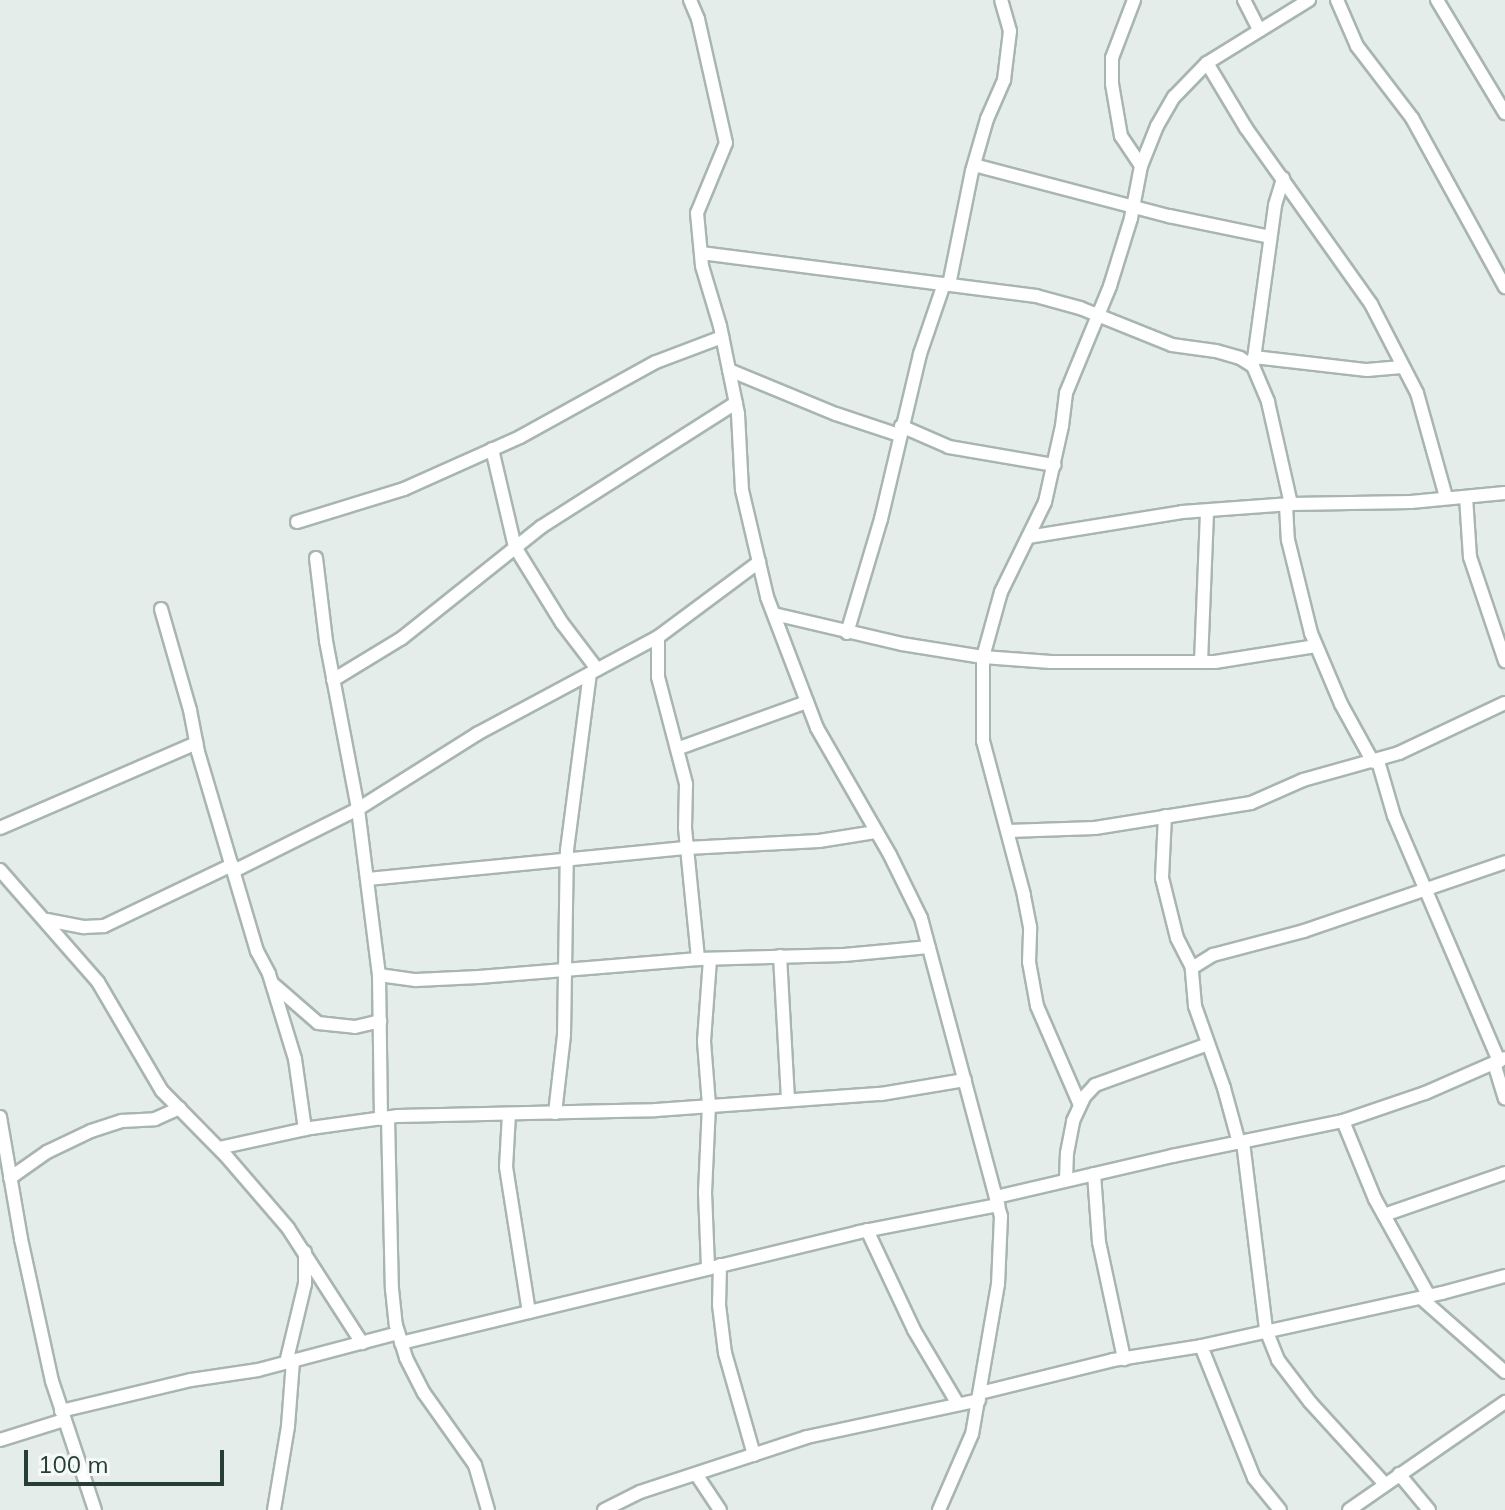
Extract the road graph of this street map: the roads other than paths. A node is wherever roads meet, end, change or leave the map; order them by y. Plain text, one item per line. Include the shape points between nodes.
1 (690, 0) edge
2 (1001, 0) edge
3 (1134, 0) edge
4 (1244, 0) edge
5 (1309, 0) edge
6 (1337, 0) edge
7 (1437, 0) edge
8 (1259, 30) junction
9 (1207, 63) junction
10 (1505, 113) edge
11 (974, 165) junction
12 (1141, 166) junction
13 (1283, 178) junction
14 (1133, 207) junction
15 (1270, 237) junction
16 (701, 253) junction
17 (946, 285) junction
18 (1505, 287) edge
19 (1099, 315) junction
20 (722, 337) junction
21 (1253, 362) junction
22 (1402, 367) junction
23 (729, 370) junction
24 (736, 403) junction
25 (900, 430) junction
26 (492, 449) junction
27 (1054, 465) junction
28 (1505, 493) edge
29 (1446, 497) junction
30 (1466, 497) junction
31 (1288, 505) junction
32 (1207, 512) junction
33 (297, 522) dead end
34 (1028, 537) junction
35 (515, 547) junction
36 (316, 558) dead end
37 (759, 562) junction
38 (161, 609) dead end
39 (774, 614) junction
40 (847, 633) junction
41 (658, 637) junction
42 (1316, 646) junction
43 (983, 657) junction
44 (1505, 661) edge
45 (1201, 662) junction
46 (594, 671) junction
47 (333, 680) junction
48 (807, 702) junction
49 (1505, 703) edge
50 (196, 743) junction
51 (679, 748) junction
52 (1375, 761) junction
53 (358, 809) junction
54 (1165, 816) junction
55 (0, 828) edge
56 (1008, 831) junction
57 (876, 832) junction
58 (687, 848) junction
59 (567, 858) junction
60 (1505, 862) edge
61 (233, 868) junction
62 (0, 870) edge
63 (368, 879) junction
64 (1426, 888) junction
65 (47, 920) junction
66 (929, 947) junction
67 (780, 956) junction
68 (704, 959) junction
69 (1192, 968) junction
70 (565, 972) junction
71 (379, 975) junction
72 (272, 983) junction
73 (380, 1021) junction
74 (1208, 1044) junction
75 (1499, 1061) edge
76 (965, 1080) junction
77 (1505, 1098) edge
78 (788, 1099) junction
79 (709, 1105) junction
80 (1080, 1105) junction
81 (180, 1108) junction
82 (555, 1113) junction
83 (509, 1114) junction
84 (0, 1117) edge
85 (384, 1118) junction
86 (1343, 1121) junction
87 (305, 1129) junction
88 (1241, 1143) junction
89 (219, 1148) junction
90 (1505, 1173) edge
91 (1094, 1174) junction
92 (10, 1178) junction
93 (1066, 1180) junction
94 (997, 1201) junction
95 (1384, 1215) junction
96 (867, 1230) junction
97 (305, 1252) junction
98 (714, 1266) junction
99 (1505, 1276) edge
100 (1425, 1297) junction
101 (529, 1312) junction
102 (1266, 1330) junction
103 (400, 1338) junction
104 (362, 1343) junction
105 (1201, 1346) junction
106 (1124, 1359) junction
107 (289, 1362) junction
108 (1505, 1372) edge
109 (979, 1396) junction
110 (1505, 1402) edge
111 (958, 1404) junction
112 (63, 1415) junction
113 (0, 1440) edge
114 (754, 1455) junction
115 (696, 1474) junction
116 (1399, 1474) junction
117 (1385, 1484) junction
118 (95, 1510) edge
119 (274, 1510) edge
120 (488, 1510) edge
121 (604, 1510) edge
122 (720, 1510) edge
123 (939, 1510) edge
124 (1280, 1510) edge
125 (1349, 1510) edge
126 (1429, 1510) edge

1 - 16 street via 726,143 697,213
2 - 11 street via 1010,31 1004,80
3 - 12 street via 1112,58 1112,84 1121,136
4 - 8 street
5 - 8 street
6 - 18 street via 1357,46 1412,118
7 - 10 street
8 - 9 street
9 - 12 street via 1174,97
9 - 13 street
11 - 14 street
11 - 17 street
12 - 14 street
13 - 15 street
13 - 22 street via 1371,304
14 - 15 street
14 - 19 street
15 - 21 street
16 - 17 street
16 - 20 street
17 - 19 street via 1053,299
17 - 25 street via 927,331
19 - 21 street via 1172,345
19 - 27 street via 1066,393
20 - 23 street
20 - 26 street via 656,362
21 - 22 street via 1367,370
21 - 31 street via 1268,402
22 - 29 street via 1422,408
23 - 24 street
23 - 25 street via 836,414
24 - 35 street
24 - 37 street via 742,490
25 - 27 street via 949,447
25 - 40 street via 881,519
26 - 33 street via 404,489
26 - 35 street
27 - 34 street via 1045,502
28 - 30 street
29 - 30 street
29 - 31 street
30 - 44 street via 1470,557
31 - 32 street
31 - 42 street via 1294,571
32 - 34 street
32 - 45 street
34 - 43 street via 1001,592
35 - 46 street
35 - 47 street via 402,638
36 - 47 street
37 - 39 street
37 - 41 street
38 - 50 street
39 - 40 street
39 - 48 street
40 - 43 street
41 - 46 street
41 - 51 street via 658,677
42 - 45 street
42 - 52 street
43 - 45 street via 1093,664
43 - 56 street via 983,741
46 - 53 street via 477,734
46 - 59 street
47 - 53 street
48 - 51 street
48 - 57 street
49 - 52 street
50 - 55 street
50 - 61 street
51 - 58 street via 686,784
52 - 54 street via 1303,780 1251,803
52 - 64 street
53 - 61 street
53 - 63 street
54 - 56 street via 1095,828
54 - 69 street via 1162,878 1177,938
56 - 80 street via 1026,905 1037,1006
57 - 58 street via 819,841
57 - 66 street via 921,918
58 - 59 street
58 - 68 street
59 - 63 street
59 - 70 street
60 - 64 street
61 - 65 street via 104,926
61 - 72 street
62 - 65 street
63 - 71 street
64 - 69 street via 1304,931 1213,955
64 - 75 street
65 - 81 street via 98,982 143,1064
66 - 67 street
66 - 76 street
67 - 68 street
67 - 78 street
68 - 70 street
68 - 79 street
69 - 74 street via 1195,1006
70 - 71 street via 416,980
70 - 82 street
71 - 73 street
72 - 73 street via 318,1023 355,1027
72 - 87 street via 295,1059
73 - 85 street
74 - 80 street via 1095,1085
74 - 88 street
75 - 77 street
75 - 86 street
76 - 78 street via 881,1094
76 - 94 street
78 - 79 street
79 - 82 street
79 - 98 street via 705,1193
80 - 93 street
81 - 89 street
81 - 92 street via 155,1119 122,1121 91,1131
82 - 83 street
83 - 85 street
83 - 101 street via 506,1167
84 - 92 street
85 - 87 street
85 - 103 street via 392,1289
86 - 88 street
86 - 95 street
87 - 89 street
88 - 91 street
88 - 102 street
89 - 97 street
90 - 95 street
91 - 93 street
91 - 106 street via 1099,1242
92 - 112 street
93 - 94 street
94 - 96 street
94 - 109 street via 998,1284
95 - 100 street
96 - 98 street
96 - 111 street via 914,1330
97 - 104 street
97 - 107 street via 305,1284
98 - 101 street
98 - 114 street via 725,1353
99 - 100 street
100 - 102 street
100 - 108 street
101 - 103 street
102 - 105 street
102 - 117 street via 1278,1360 1310,1402
103 - 104 street
103 - 120 street via 424,1393 475,1465
104 - 107 street
105 - 106 street
105 - 124 street via 1254,1478
106 - 109 street
107 - 112 street via 191,1380
107 - 119 street via 288,1426
109 - 111 street
109 - 123 street via 972,1434
110 - 116 street
111 - 114 street via 807,1437
112 - 113 street
112 - 118 street
114 - 115 street
115 - 121 street
115 - 122 street
116 - 117 street
116 - 126 street
117 - 125 street

